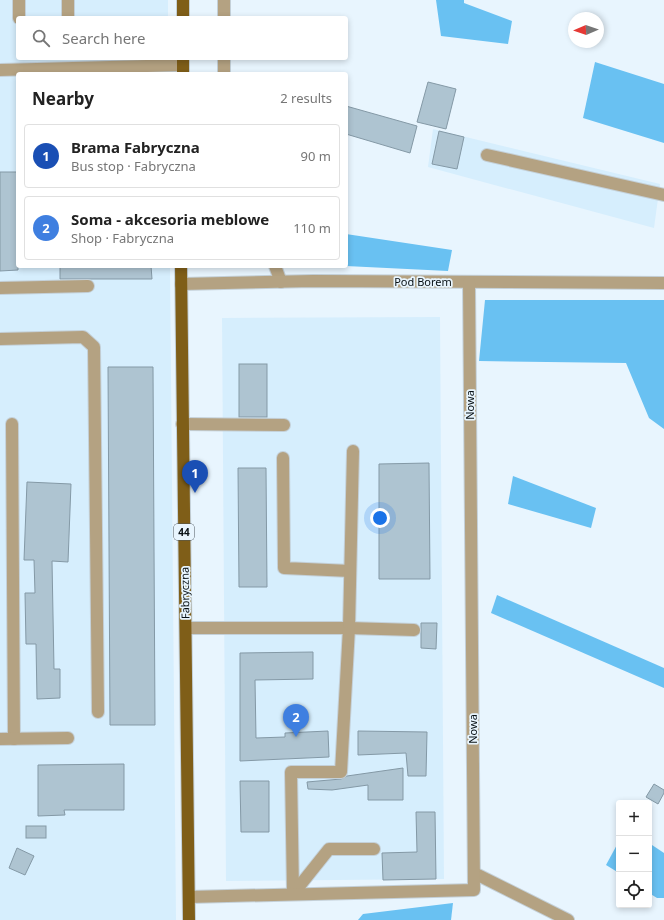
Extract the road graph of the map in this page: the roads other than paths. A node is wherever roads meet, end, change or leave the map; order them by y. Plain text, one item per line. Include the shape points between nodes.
1 (19, 0) edge
2 (68, 0) edge
3 (183, 0) edge
4 (224, 0) edge
5 (19, 16) edge
6 (68, 16) edge
7 (183, 16) edge
8 (224, 16) edge
9 (224, 60) edge
10 (20, 64) edge
11 (183, 66) edge
12 (69, 67) edge
13 (0, 70) edge
14 (224, 72) edge
15 (487, 155) dead end
16 (664, 195) edge
17 (181, 268) edge
18 (277, 268) edge
19 (281, 282) junction
20 (469, 282) junction
21 (664, 283) edge
22 (181, 284) junction
23 (88, 286) dead end
24 (0, 288) edge
25 (0, 339) edge
26 (12, 424) dead end
27 (182, 424) junction
28 (284, 425) dead end
29 (353, 451) dead end
30 (283, 458) dead end
31 (350, 570) junction
32 (186, 628) junction
33 (349, 628) junction
34 (414, 630) dead end
35 (98, 712) dead end
36 (68, 738) dead end
37 (0, 739) edge
38 (14, 739) junction
39 (374, 849) dead end
40 (474, 874) junction
41 (293, 894) junction
42 (189, 897) junction
43 (189, 920) edge
44 (568, 920) edge

1 - 5 street
2 - 6 street
3 - 7 main road
4 - 8 street
9 - 14 street
10 - 12 street
10 - 13 street
11 - 12 street
15 - 16 street
17 - 22 main road, Fabryczna / 44
18 - 19 street
19 - 20 street, Pod Borem
19 - 22 street, Pod Borem
20 - 21 street, Pod Borem
20 - 40 street, Nowa
22 - 27 main road, Fabryczna / 44
23 - 24 street
25 - 35 street via 83,337 94,347
26 - 38 street
27 - 28 street
27 - 32 main road, Fabryczna / 44
29 - 31 street
30 - 31 street via 284,568
31 - 33 street
32 - 33 street
32 - 42 main road, Fabryczna / 44
33 - 34 street
33 - 41 street via 341,772 291,772
36 - 38 street
37 - 38 street
39 - 41 street via 328,849
40 - 41 street, Nowa via 474,890
40 - 44 street
41 - 42 street, Nowa
42 - 43 main road, Fabryczna / 44

